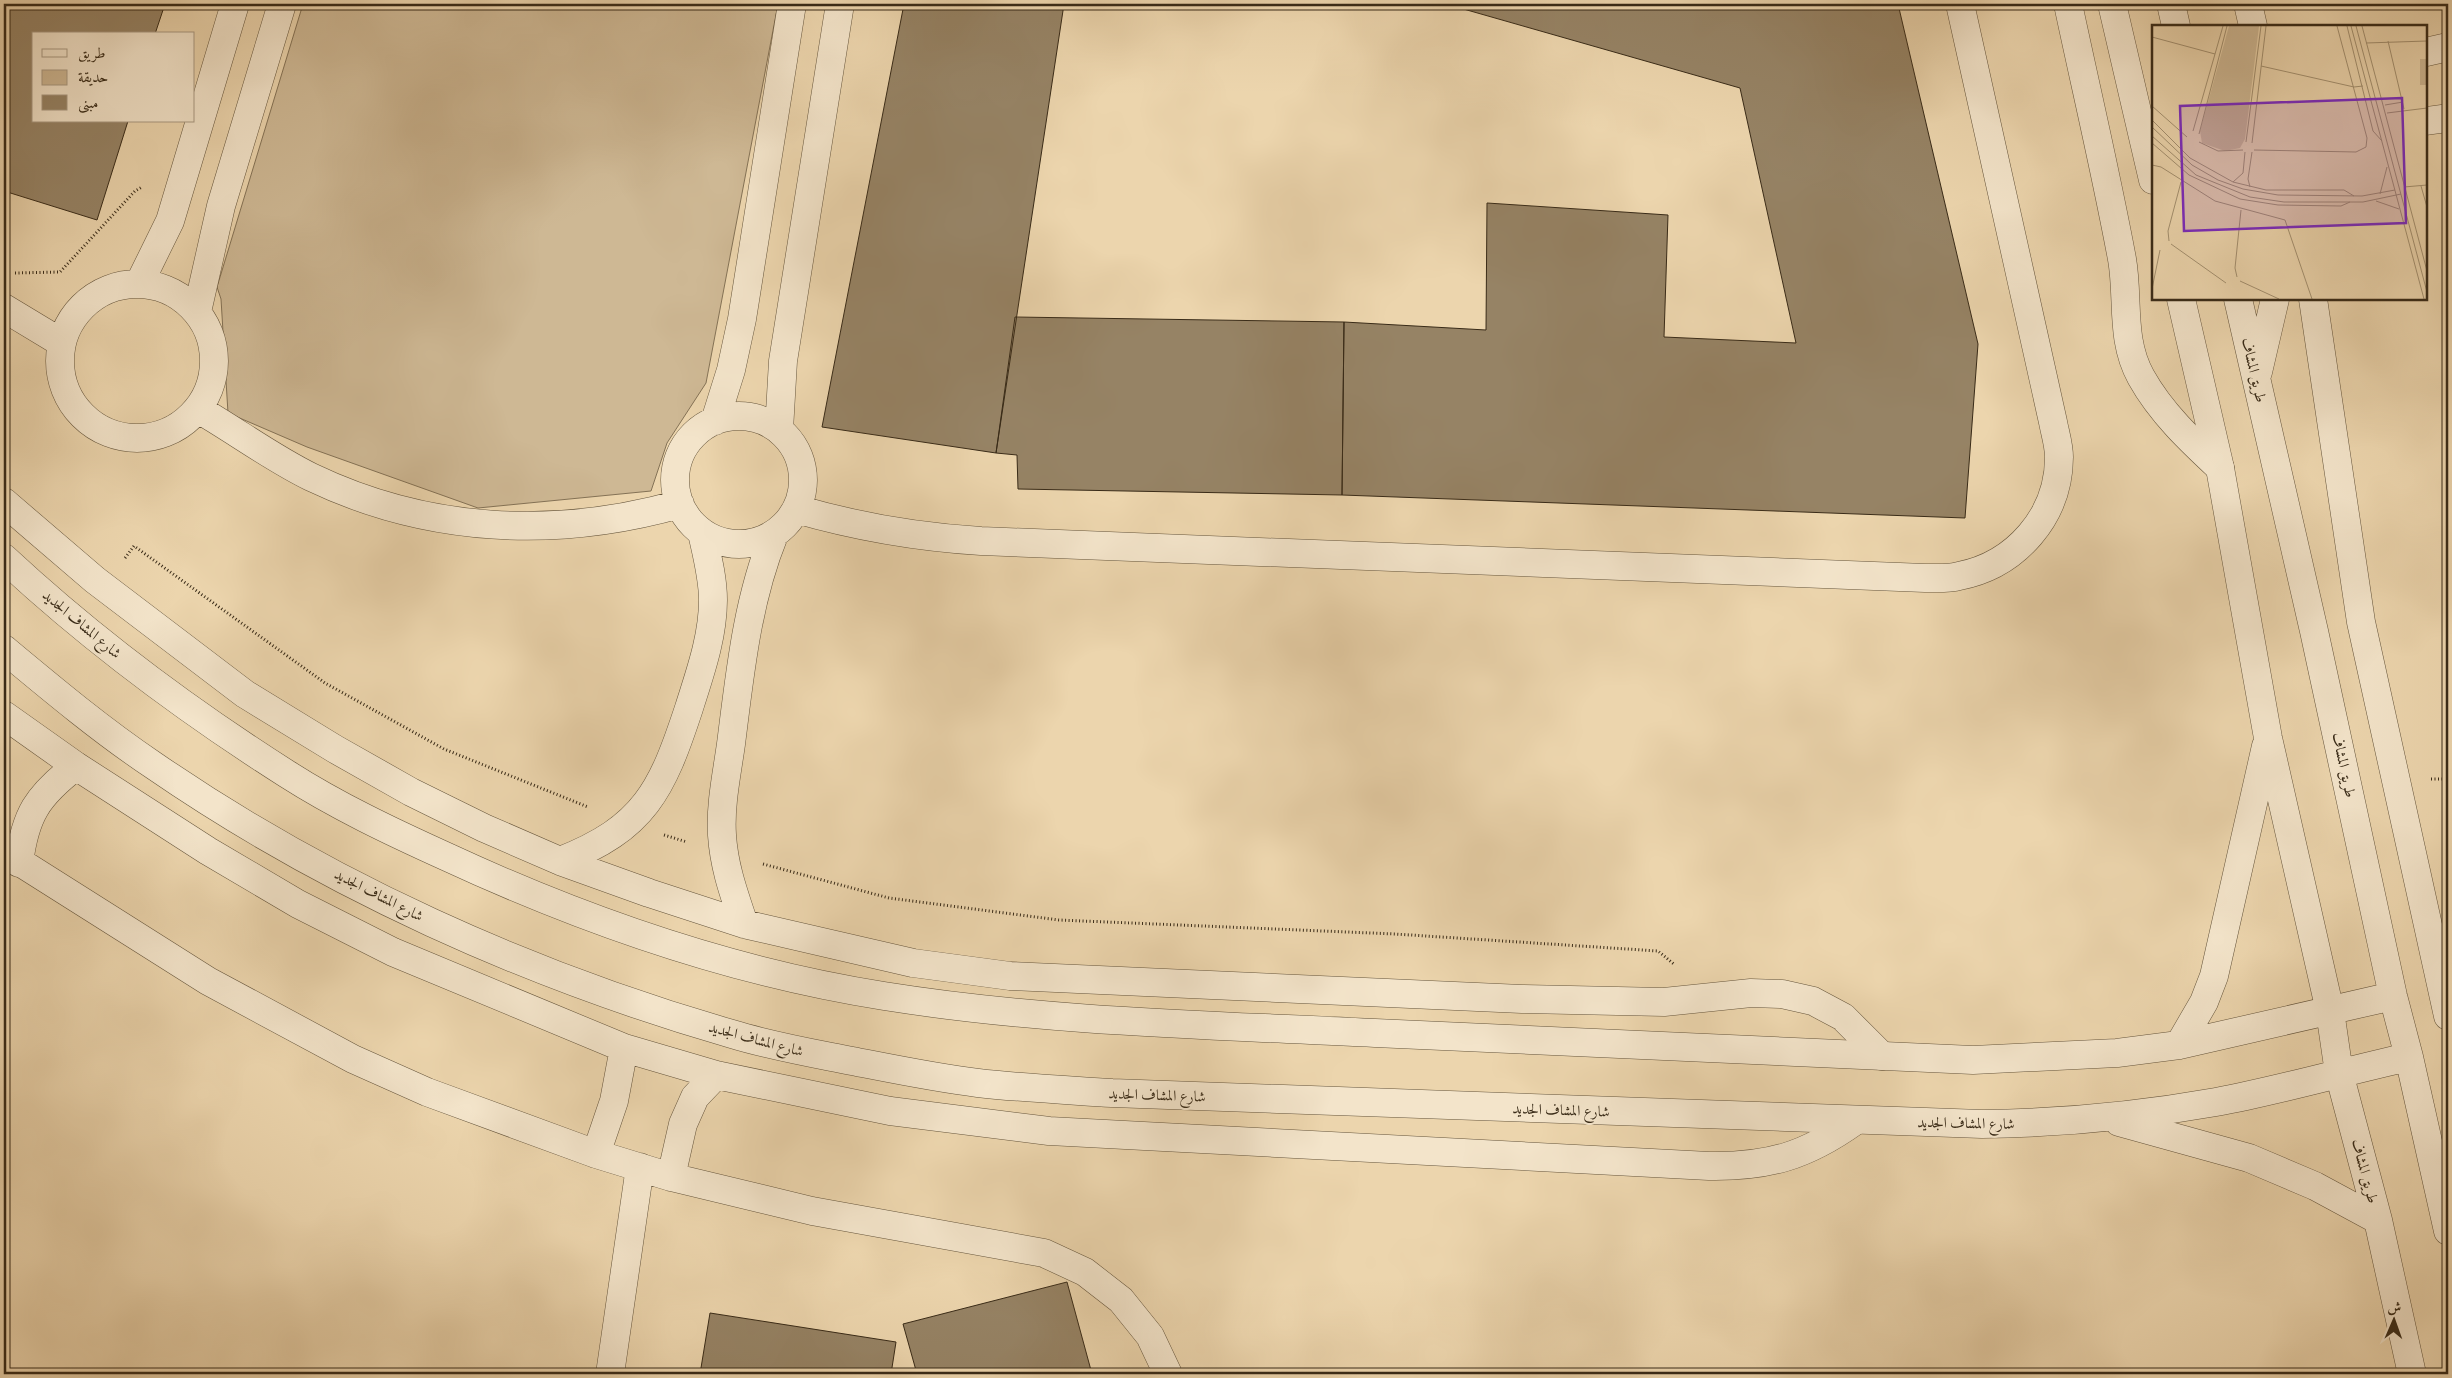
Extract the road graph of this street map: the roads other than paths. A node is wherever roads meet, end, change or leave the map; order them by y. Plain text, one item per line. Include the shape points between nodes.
1 (235, 4) edge
2 (282, 4) edge
3 (792, 4) edge
4 (840, 4) edge
5 (1960, 4) edge
6 (2068, 4) edge
7 (2112, 4) edge
8 (2171, 4) edge
9 (2248, 4) edge
10 (2176, 25) edge
11 (2253, 25) edge
12 (2448, 47) edge
13 (2427, 52) edge
14 (2448, 118) edge
15 (2427, 121) edge
16 (2152, 176) edge
17 (139, 284) junction
18 (2181, 300) edge
19 (2238, 300) edge
20 (2275, 300) edge
21 (2313, 300) edge
22 (4, 308) edge
23 (197, 312) junction
24 (62, 343) junction
25 (2256, 378) junction
26 (198, 409) junction
27 (715, 421) junction
28 (779, 430) junction
29 (2220, 468) junction
30 (4, 502) edge
31 (680, 504) junction
32 (796, 509) junction
33 (702, 533) junction
34 (774, 535) junction
35 (4, 558) edge
36 (4, 649) edge
37 (4, 716) edge
38 (2268, 738) junction
39 (76, 766) junction
40 (12, 858) edge
41 (560, 860) junction
42 (744, 924) junction
43 (2444, 974) edge
44 (2393, 996) junction
45 (2330, 1011) junction
46 (2448, 1016) edge
47 (2179, 1045) junction
48 (624, 1048) junction
49 (1882, 1056) junction
50 (2410, 1057) junction
51 (2339, 1073) junction
52 (716, 1075) junction
53 (2105, 1118) junction
54 (1855, 1121) junction
55 (596, 1154) junction
56 (640, 1167) junction
57 (671, 1177) junction
58 (2378, 1220) junction
59 (2448, 1231) edge
60 (610, 1374) edge
61 (1168, 1374) edge
62 (2412, 1374) edge

1 - 17 street via 170,221
2 - 23 street via 220,206
3 - 27 street via 742,319
4 - 28 street via 786,344
5 - 32 street via 2059,456 2055,490 2041,521 2020,548 1991,566 1959,577 1925,578 962,540 888,532
6 - 29 street via 2122,261 2128,344 2141,376 2159,403 2185,435
7 - 16 street
8 - 10 street
9 - 11 street
12 - 13 street
14 - 15 street
17 - 23 street via 161,288 180,297
17 - 24 street via 114,287 90,300 72,319
18 - 29 street, طريق المشاف
19 - 25 street, طريق المشاف
20 - 25 street
21 - 43 street via 2361,622
22 - 24 street
23 - 26 street via 210,334 214,360 210,386
24 - 26 street via 60,368 67,393 82,415 103,430 128,437 154,436 178,426
25 - 44 street, طريق المشاف
26 - 31 street via 310,477 407,513 469,523 528,526 585,523 639,515
27 - 28 street via 737,416 759,419
27 - 31 street via 698,431 685,446 677,464 675,484
28 - 32 street via 794,446 802,466 803,488
29 - 38 street, طريق المشاف
30 - 41 street via 103,586 244,694 411,792
31 - 33 street
32 - 34 street via 787,524
33 - 34 street via 719,541 737,544 756,542
33 - 41 street via 713,601 704,663 671,761 657,788 615,834
34 - 42 street via 759,574 749,614 726,778 722,833 724,854 727,876
35 - 49 street, شارع المشاف الجديد via 114,652 197,712 290,776 380,826 584,916 664,944 756,969 881,996 1046,1017
36 - 54 street, شارع المشاف الجديد via 153,766 256,830 390,903 518,960 642,1006 734,1035 807,1052 978,1082 1112,1093
37 - 39 street
38 - 45 street, طريق المشاف
38 - 47 street via 2214,976 2204,1002
39 - 40 street via 52,784 34,807
39 - 48 street via 208,851 316,913 393,952
40 - 55 street via 208,981 353,1059 427,1092
41 - 42 street
42 - 49 street via 913,963 1010,976 1664,1002 1751,993 1782,994 1813,1001 1843,1017
43 - 46 street
44 - 45 street, شارع المشاف الجديد
44 - 50 street, طريق المشاف
45 - 47 street, شارع المشاف الجديد
45 - 51 street, طريق المشاف
47 - 49 street, شارع المشاف الجديد via 2035,1058 1973,1060
48 - 52 street
48 - 55 street via 614,1102
50 - 51 street, شارع المشاف الجديد
50 - 59 street, طريق المشاف
51 - 53 street, شارع المشاف الجديد via 2218,1102
51 - 58 street, طريق المشاف
52 - 54 street via 890,1111 1049,1132 1709,1166 1741,1166 1779,1160 1813,1148
52 - 57 street via 695,1097 683,1124
53 - 54 street, شارع المشاف الجديد via 2057,1123 1982,1124
53 - 58 street via 2249,1158 2316,1186
55 - 56 street
56 - 57 street
56 - 60 street
57 - 61 street via 812,1211 1044,1252 1086,1272 1121,1300 1150,1336
58 - 62 street, طريق المشاف

